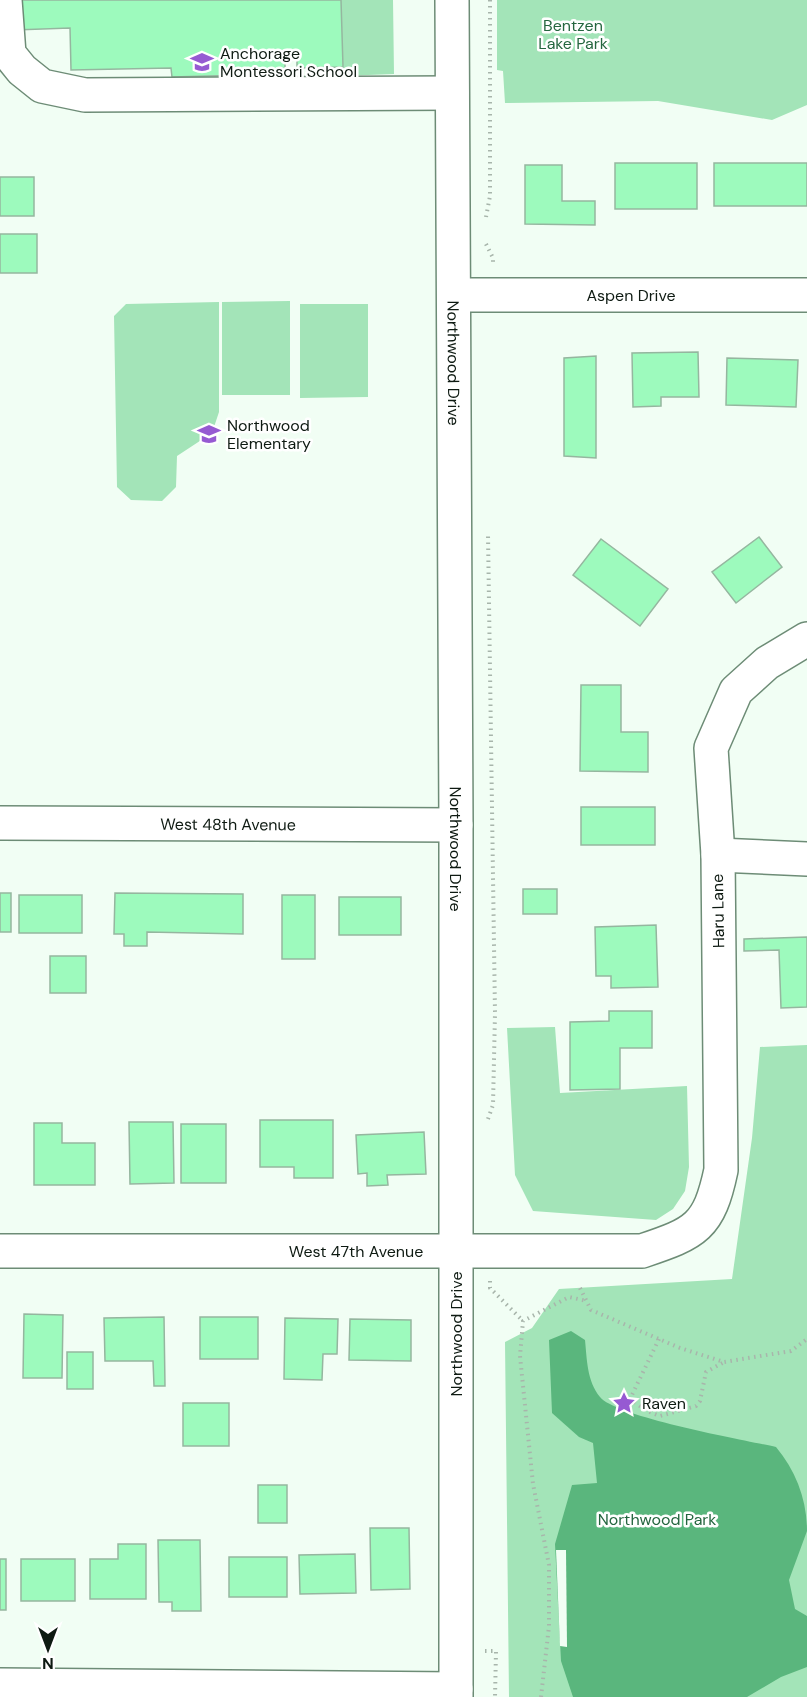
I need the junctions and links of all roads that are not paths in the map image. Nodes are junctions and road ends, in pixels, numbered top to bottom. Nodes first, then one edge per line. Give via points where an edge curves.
1 (5, 0) edge
2 (452, 0) edge
3 (452, 93) junction
4 (454, 295) junction
5 (807, 295) edge
6 (807, 639) edge
7 (0, 823) edge
8 (456, 825) junction
9 (718, 855) junction
10 (807, 859) edge
11 (704, 1222) joint
12 (0, 1251) edge
13 (456, 1251) junction
14 (0, 1685) edge
15 (456, 1693) edge

1 - 3 street via 9,54 22,70 42,86 85,95
2 - 3 street, Northwood Drive
3 - 4 street, Northwood Drive
4 - 5 street, Aspen Drive
4 - 8 street, Northwood Drive
6 - 9 street, Haru Lane via 767,663 736,691 711,748
7 - 8 street, West 48th Avenue
8 - 13 street, Northwood Drive
9 - 10 street
9 - 11 street, Haru Lane via 721,1170 716,1197
11 - 13 street, West 47th Avenue via 678,1239 642,1251
12 - 13 street, West 47th Avenue
13 - 15 street, Northwood Drive
14 - 15 street

